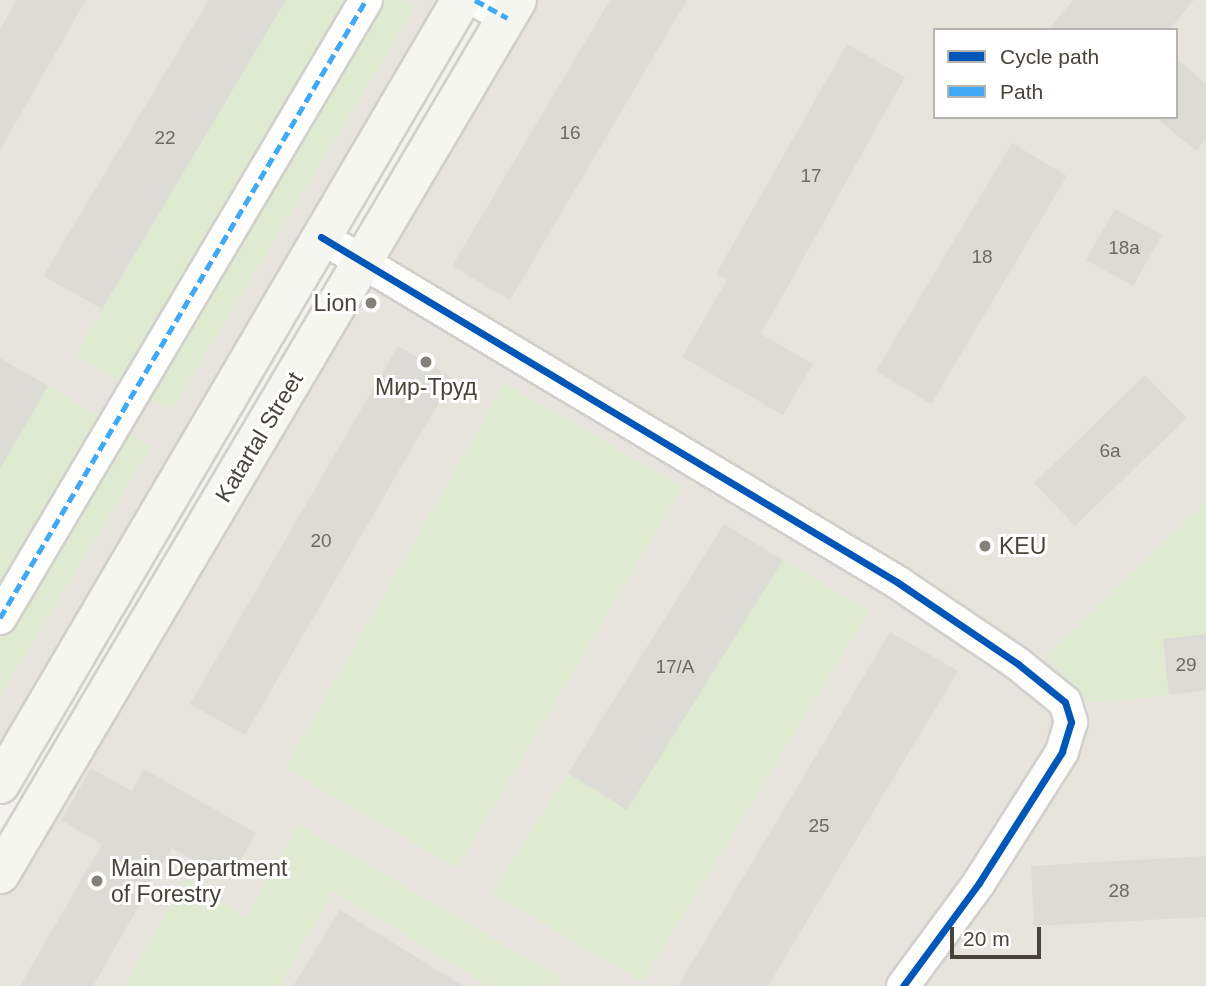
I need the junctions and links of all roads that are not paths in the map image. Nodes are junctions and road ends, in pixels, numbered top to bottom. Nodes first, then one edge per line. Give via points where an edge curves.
1 (366, 0) edge
2 (461, 0) edge
3 (500, 6) edge
4 (321, 237) junction
5 (362, 262) junction
6 (0, 618) edge
7 (0, 784) edge
8 (0, 873) edge
9 (903, 986) edge

1 - 6 street
2 - 4 main road, Katartal Street
3 - 5 main road, Katartal Street
4 - 5 street
4 - 7 main road, Katartal Street
5 - 8 main road, Katartal Street
5 - 9 street via 897,582 1018,664 1065,702 1071,722 1062,752 979,883

